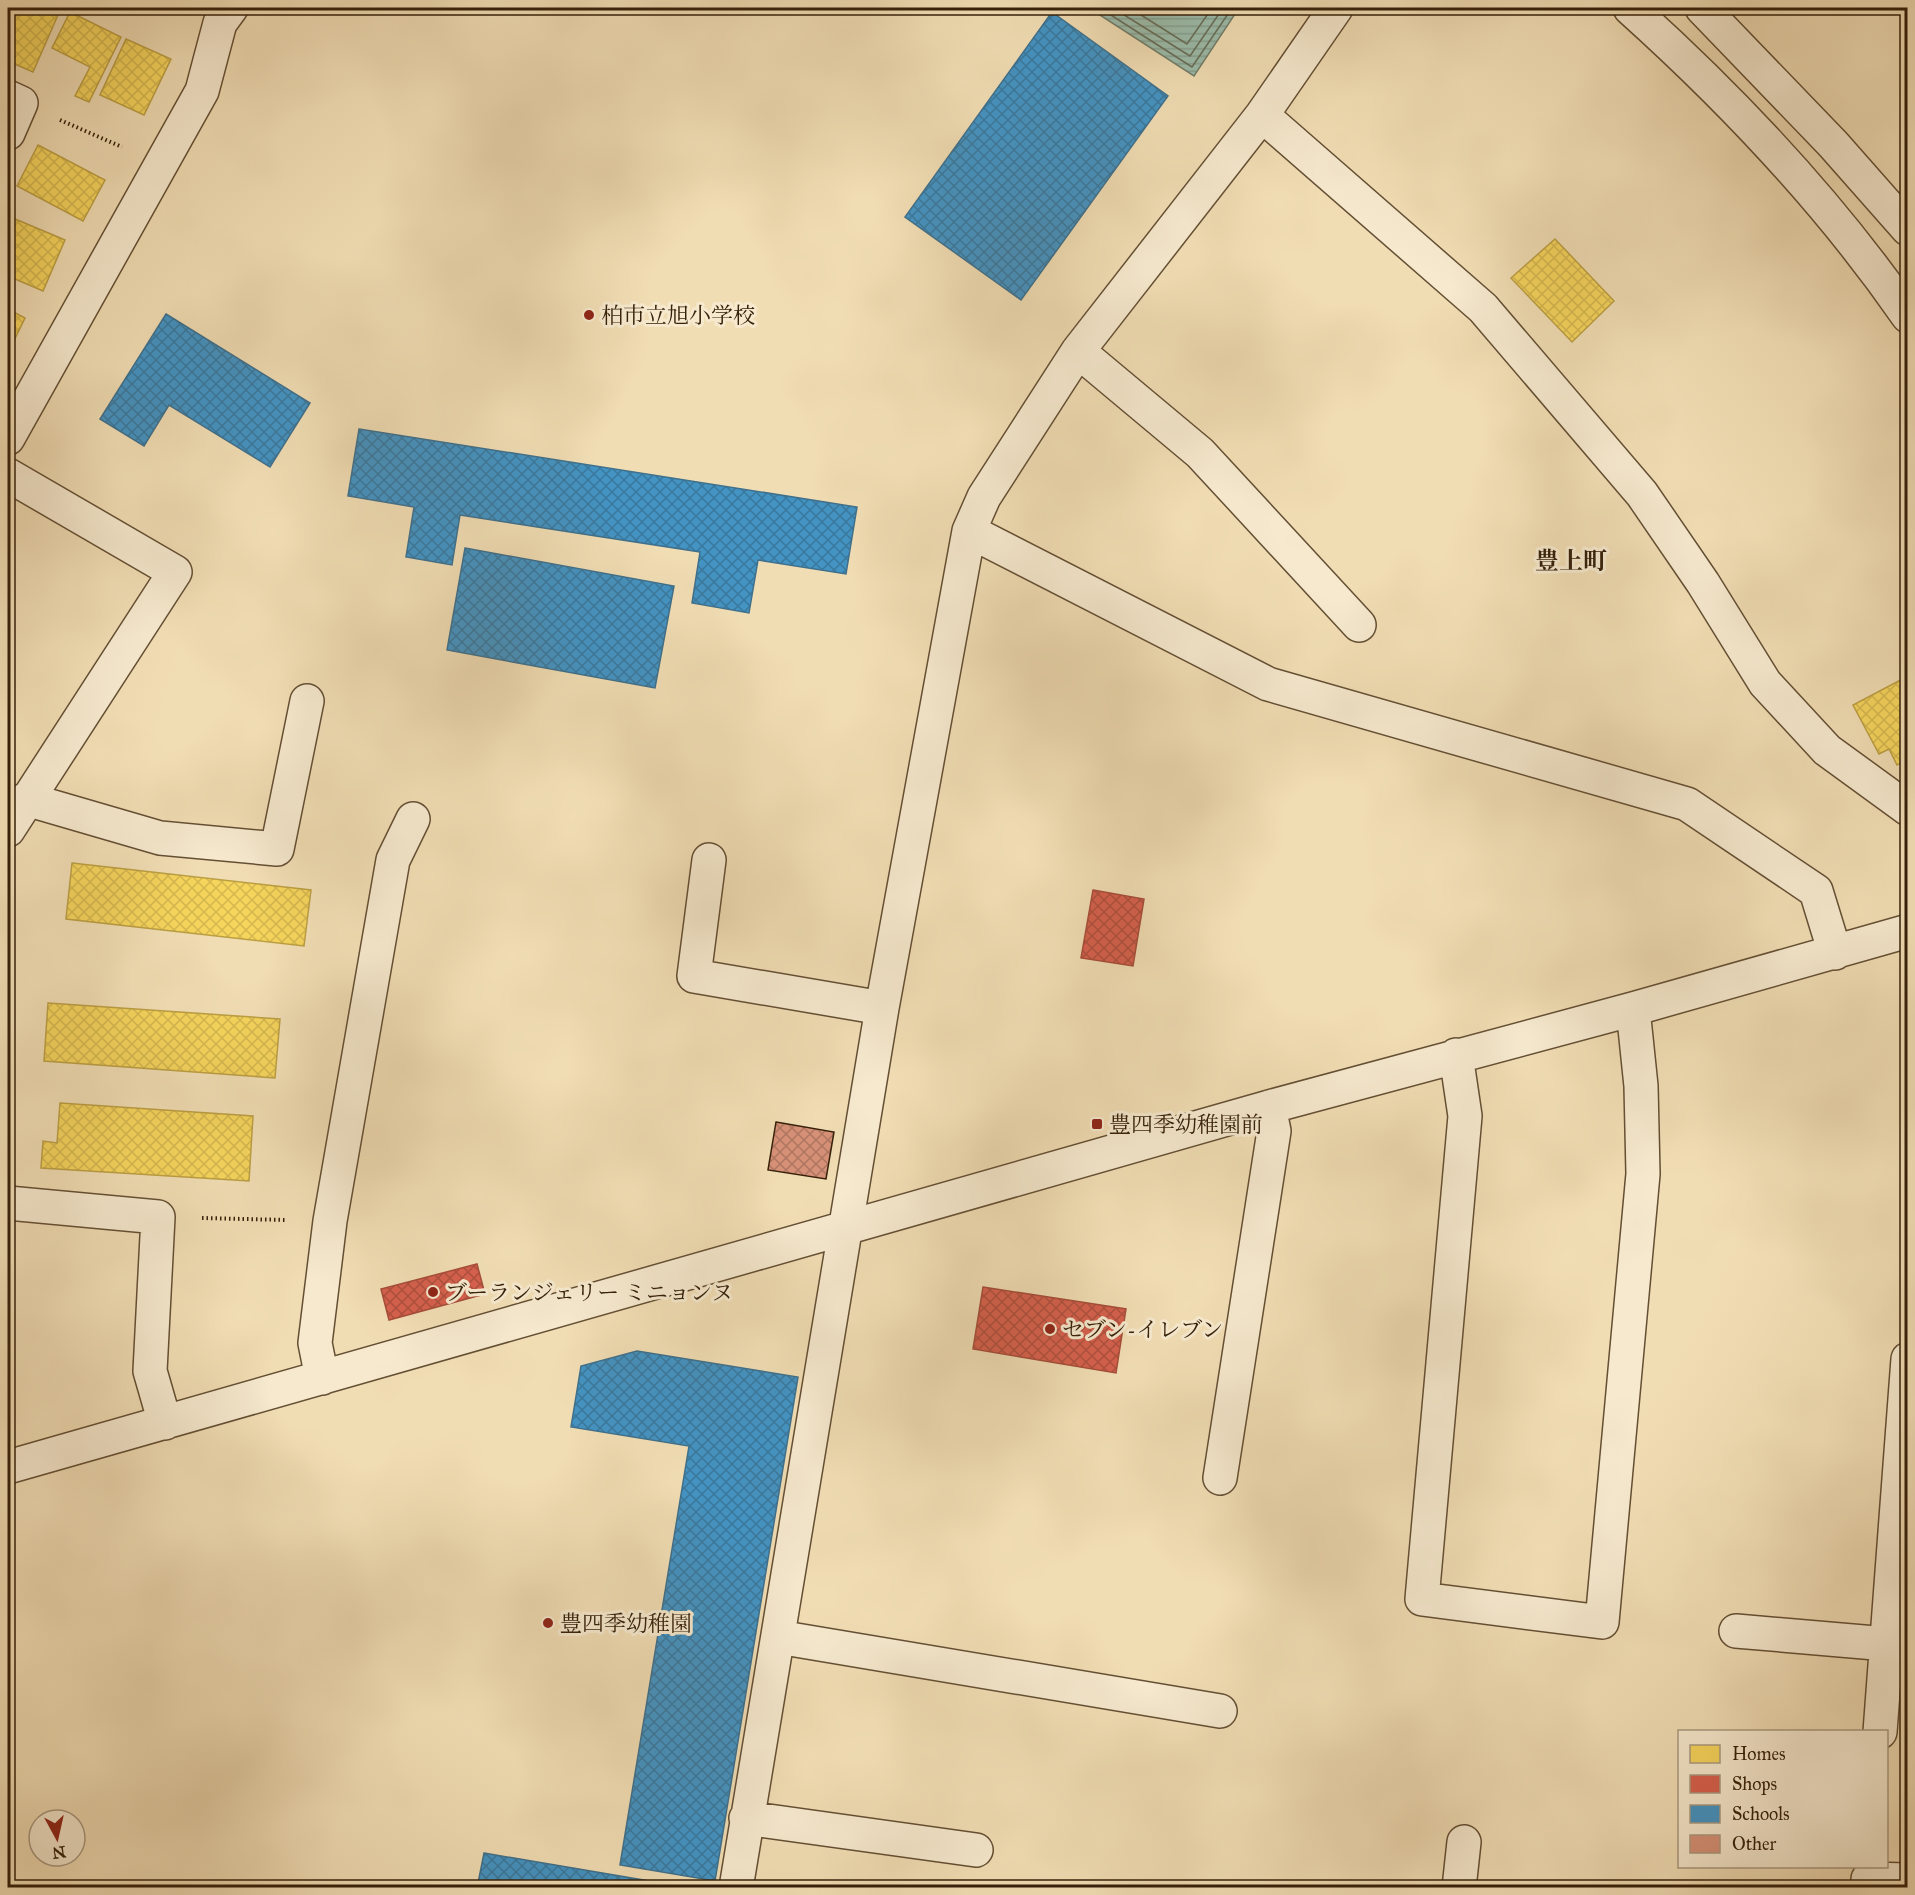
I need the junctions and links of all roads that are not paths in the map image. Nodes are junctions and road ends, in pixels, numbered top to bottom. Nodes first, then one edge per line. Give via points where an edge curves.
1 (231, 8) edge
2 (1336, 8) edge
3 (1630, 8) edge
4 (1702, 8) edge
5 (14, 100) edge
6 (1262, 115) junction
7 (8, 133) edge
8 (1908, 229) edge
9 (1908, 316) edge
10 (1078, 351) junction
11 (8, 438) edge
12 (8, 475) edge
13 (969, 531) junction
14 (1359, 624) dead end
15 (307, 701) dead end
16 (26, 799) junction
17 (1908, 809) edge
18 (414, 819) dead end
19 (8, 830) edge
20 (709, 860) dead end
21 (1908, 931) edge
22 (1835, 953) junction
23 (882, 1008) junction
24 (1633, 1010) junction
25 (1456, 1055) junction
26 (1269, 1107) junction
27 (8, 1203) edge
28 (846, 1229) junction
29 (1908, 1359) edge
30 (322, 1378) junction
31 (165, 1423) junction
32 (8, 1467) edge
33 (1220, 1478) dead end
34 (1736, 1631) dead end
35 (778, 1637) junction
36 (1887, 1644) junction
37 (1220, 1711) dead end
38 (1880, 1730) edge
39 (746, 1818) junction
40 (1464, 1842) dead end
41 (976, 1850) dead end
42 (1868, 1878) edge
43 (1908, 1880) edge
44 (736, 1887) edge
45 (1459, 1887) edge

1 - 11 street via 220,23 202,91
2 - 6 street
3 - 9 street via 1719,93 1799,180
4 - 8 street via 1833,144
5 - 7 street
6 - 10 street
6 - 17 street via 1483,308 1642,494 1765,682 1827,750
10 - 13 street via 984,497
10 - 14 street via 1200,453
12 - 16 street via 175,572
13 - 22 street via 1268,684 1686,804 1816,891
13 - 23 street
15 - 16 street via 277,849 160,838
16 - 19 street
18 - 30 street via 393,860 330,1221 315,1343
20 - 23 street via 694,976
21 - 22 street
22 - 24 street
23 - 28 street
24 - 25 street
24 - 25 street via 1641,1086 1643,1174 1602,1622 1422,1599 1465,1116
25 - 26 street
26 - 28 street
26 - 33 street via 1274,1131
27 - 31 street via 158,1217 150,1371
28 - 30 street
28 - 35 street
29 - 36 street
30 - 31 street
31 - 32 street
34 - 36 street
35 - 37 street
35 - 39 street
36 - 38 street
39 - 41 street
39 - 44 street
40 - 45 street
42 - 43 street

